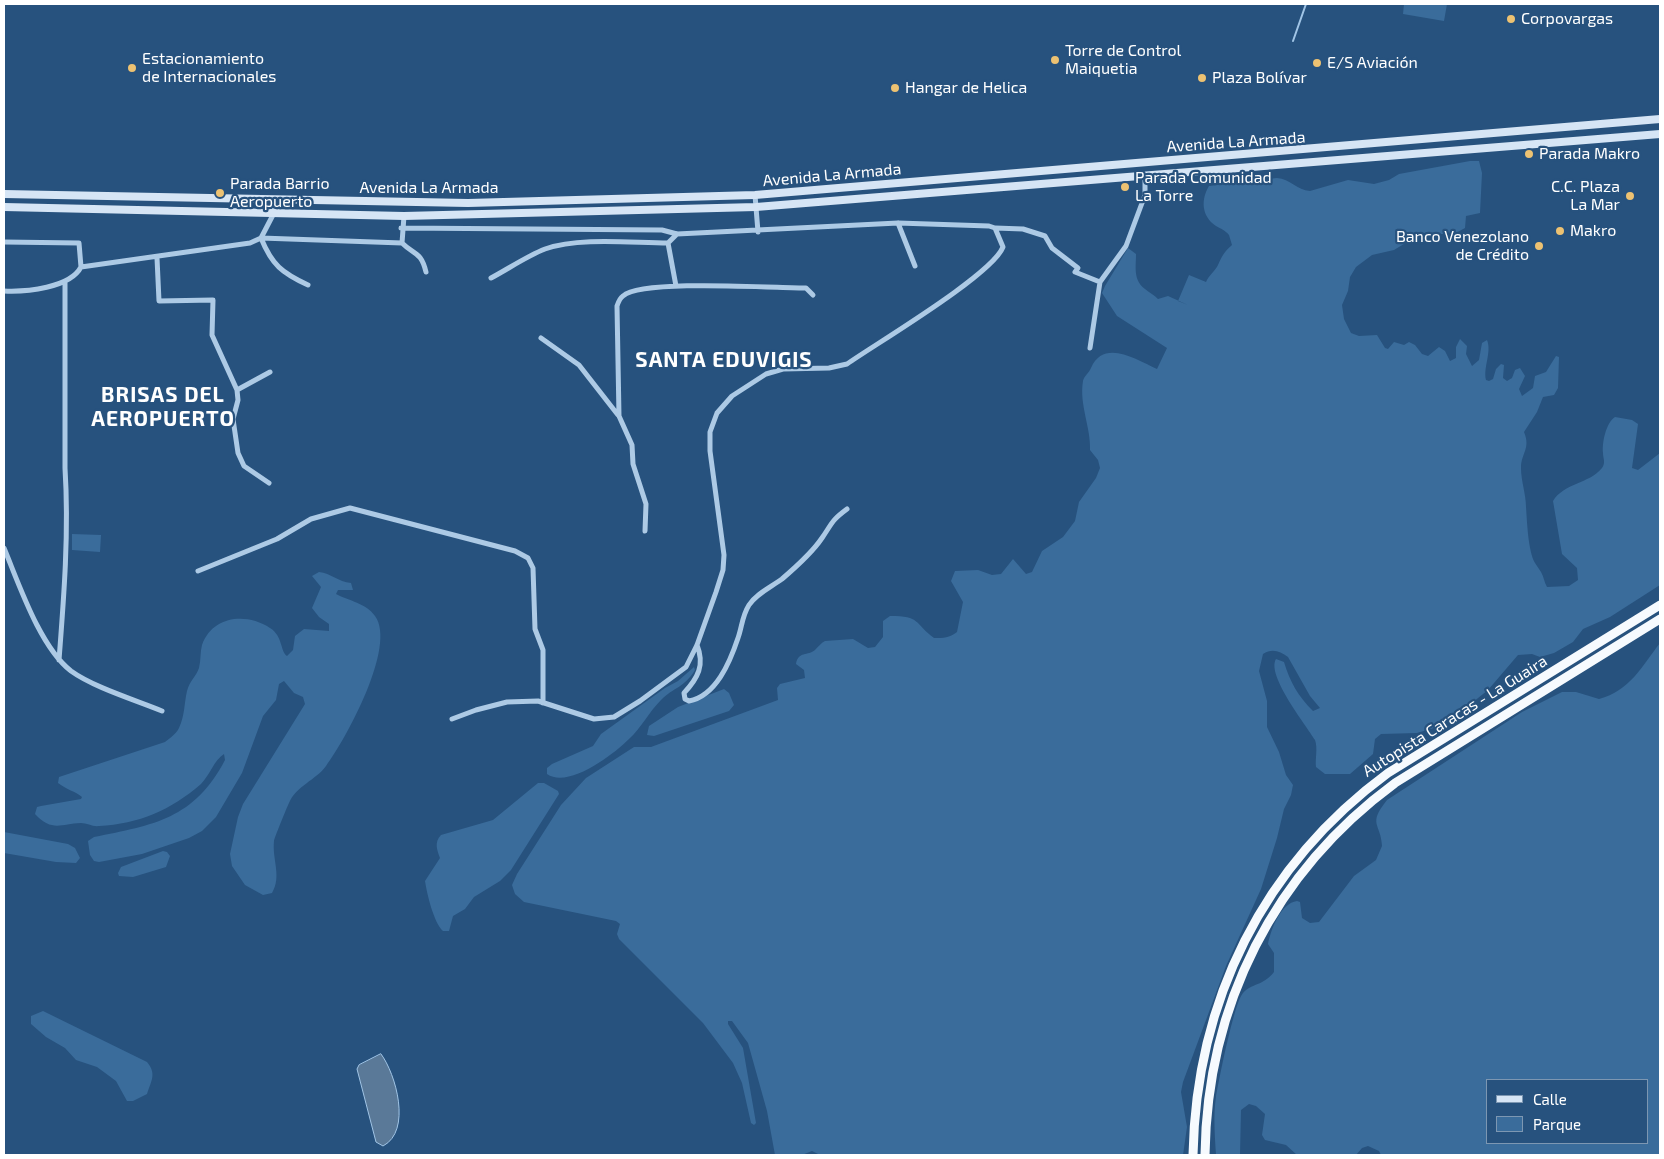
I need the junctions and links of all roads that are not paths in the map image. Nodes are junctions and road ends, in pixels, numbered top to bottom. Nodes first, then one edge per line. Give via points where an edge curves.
1 (1660, 119) edge
2 (1660, 134) edge
3 (1146, 176) junction
4 (4, 194) edge
5 (755, 195) junction
6 (275, 201) junction
7 (4, 207) edge
8 (756, 207) junction
9 (274, 213) junction
10 (404, 216) junction
11 (898, 222) junction
12 (401, 228) junction
13 (995, 228) junction
14 (758, 232) junction
15 (677, 234) junction
16 (261, 238) junction
17 (4, 242) edge
18 (402, 243) junction
19 (668, 243) junction
20 (157, 258) junction
21 (915, 266) dead end
22 (81, 267) junction
23 (426, 272) dead end
24 (491, 278) dead end
25 (65, 281) junction
26 (1100, 282) junction
27 (308, 285) dead end
28 (676, 286) junction
29 (4, 291) edge
30 (813, 295) dead end
31 (541, 338) dead end
32 (1090, 348) dead end
33 (270, 372) dead end
34 (237, 390) junction
35 (619, 416) junction
36 (269, 483) dead end
37 (847, 509) dead end
38 (645, 531) dead end
39 (4, 548) edge
40 (198, 571) dead end
41 (1660, 605) edge
42 (1660, 619) edge
43 (697, 645) junction
44 (58, 660) junction
45 (543, 703) junction
46 (162, 711) dead end
47 (452, 720) dead end
48 (1193, 1155) edge
49 (1205, 1155) edge

1 - 5 main road, Avenida La Armada
2 - 3 main road, Avenida La Armada
3 - 8 main road, Avenida La Armada
3 - 26 street via 1145,195 1126,246
4 - 6 main road, Avenida La Armada
5 - 6 main road, Avenida La Armada via 468,203
5 - 8 street
6 - 9 street
7 - 9 main road, Avenida La Armada
8 - 10 main road, Avenida La Armada
8 - 14 street
9 - 10 main road, Avenida La Armada
9 - 16 street
10 - 12 street
11 - 13 street
11 - 14 street
11 - 21 street
12 - 15 street via 662,230
12 - 18 street
13 - 26 street via 1023,229 1045,236 1052,248 1078,268 1075,272
13 - 43 street via 1002,247 1000,253 948,296 847,364 829,368 783,369 766,374 732,396 718,413 710,432 710,451 724,555 723,570
14 - 15 street
15 - 19 street
16 - 18 street
16 - 20 street via 240,245
16 - 27 street via 269,258 279,269
17 - 22 street via 79,243
18 - 23 street via 419,256
19 - 24 street via 559,245
19 - 28 street
20 - 22 street
20 - 34 street via 159,301 213,300 212,335
22 - 25 street via 77,274
25 - 29 street via 21,292
25 - 44 street via 67,499
26 - 32 street
28 - 30 street via 806,288
28 - 35 street via 629,293 617,306
31 - 35 street via 579,365
33 - 34 street
34 - 36 street via 234,419 238,454 244,466
35 - 38 street via 632,445 633,464 646,504
37 - 43 street via 831,522 807,556 752,600 717,682 698,700 688,702 684,693 696,678 701,661
39 - 44 street via 44,638
40 - 45 street via 277,540 311,519 350,508 515,551 528,558 533,568 535,629 543,650
41 - 48 highway, Autopista Caracas - La Guaira via 1388,773 1346,806 1294,861 1248,935 1220,1001 1206,1046 1195,1115
42 - 49 highway, Autopista Caracas - La Guaira via 1395,783 1354,815 1303,868 1258,940 1231,1005 1214,1069 1206,1116
43 - 45 street via 686,667 614,717 594,719
44 - 46 street via 90,682
45 - 47 street via 507,702

